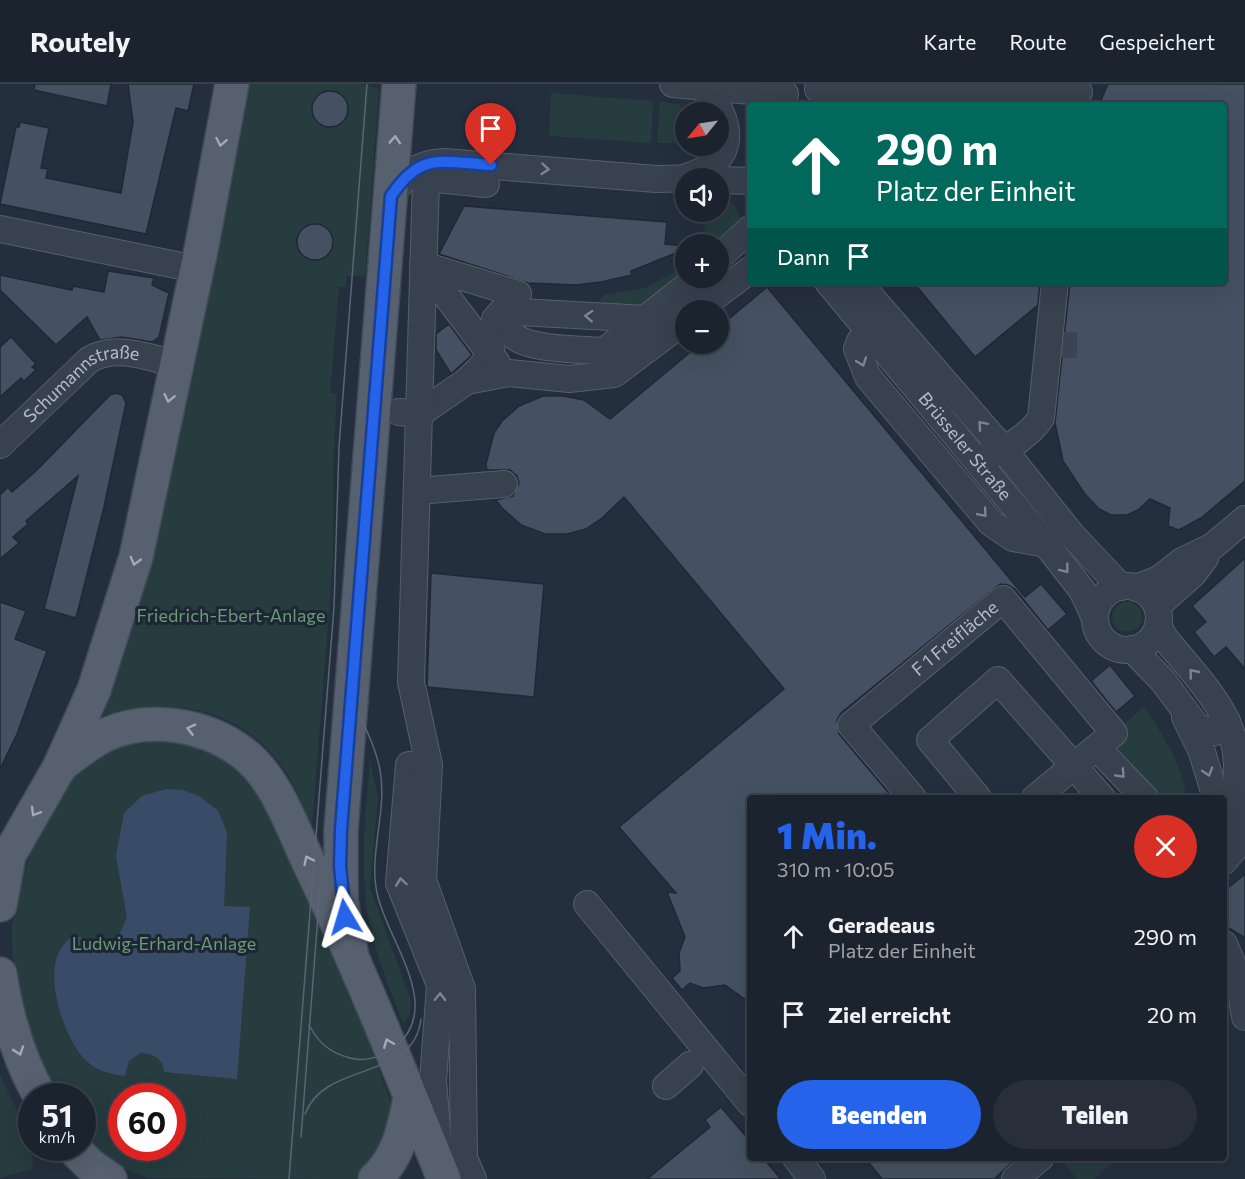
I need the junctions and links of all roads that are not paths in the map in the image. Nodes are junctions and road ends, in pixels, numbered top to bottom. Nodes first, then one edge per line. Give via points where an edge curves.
1 (232, 84) edge
2 (399, 84) edge
3 (673, 84) edge
4 (702, 87) junction
5 (818, 89) dead end
6 (786, 94) edge
7 (1077, 94) edge
8 (708, 168) edge
9 (435, 170) junction
10 (675, 178) edge
11 (729, 180) edge
12 (747, 181) edge
13 (486, 184) dead end
14 (391, 196) junction
15 (0, 229) edge
16 (747, 232) edge
17 (729, 249) edge
18 (747, 250) edge
19 (729, 256) edge
20 (423, 265) junction
21 (196, 269) junction
22 (747, 272) edge
23 (832, 285) edge
24 (859, 285) edge
25 (1048, 285) edge
26 (1055, 285) edge
27 (685, 288) edge
28 (711, 300) edge
29 (647, 319) junction
30 (879, 325) junction
31 (675, 328) edge
32 (1056, 345) dead end
33 (176, 364) junction
34 (482, 369) junction
35 (1046, 386) junction
36 (409, 413) junction
37 (1017, 428) dead end
38 (962, 442) junction
39 (0, 445) edge
40 (1003, 449) junction
41 (504, 484) dead end
42 (417, 491) junction
43 (1245, 519) edge
44 (1046, 544) junction
45 (1213, 546) junction
46 (1128, 587) junction
47 (1157, 616) junction
48 (1095, 618) junction
49 (1132, 650) junction
50 (1182, 709) junction
51 (1235, 730) edge
52 (1097, 748) dead end
53 (409, 765) dead end
54 (1074, 766) junction
55 (59, 768) junction
56 (910, 795) edge
57 (976, 795) edge
58 (1039, 795) edge
59 (1099, 795) edge
60 (1142, 795) edge
61 (1225, 795) edge
62 (1227, 808) edge
63 (1232, 839) edge
64 (5, 860) edge
65 (586, 904) dead end
66 (0, 905) edge
67 (351, 951) junction
68 (1227, 951) edge
69 (0, 974) edge
70 (1237, 1009) edge
71 (434, 1056) junction
72 (690, 1065) dead end
73 (34, 1083) edge
74 (666, 1086) dead end
75 (410, 1098) junction
76 (747, 1098) edge
77 (86, 1161) edge
78 (797, 1161) edge
79 (1036, 1161) edge
80 (455, 1169) edge
81 (110, 1179) edge
82 (375, 1179) edge
83 (812, 1179) edge
84 (1015, 1179) edge

1 -> 21 main road
14 -> 2 main road
3 - 4 street
4 - 6 street
4 - 8 street via 720,106 726,121 721,153
5 - 7 street
9 -> 10 street
9 - 13 street
9 - 14 street via 427,163 414,168
9 - 20 street
11 - 12 street
14 - 67 main road via 341,830 341,900
15 - 21 street
16 - 17 street
18 - 19 street
20 - 34 street
20 - 34 street via 518,294 495,319
20 - 36 street
21 - 33 main road
22 - 28 street
23 - 30 street, Brüsseler Straße
24 - 30 street, Brüsseler Straße
25 - 37 street via 1037,409
26 - 35 street
27 - 29 street
29 -> 29 street via 525,312 511,318 508,329 510,335 524,344 604,351
30 - 38 street, Brüsseler Straße
40 -> 30 street, Brüsseler Straße
30 -> 44 street via 860,341 857,350 868,377 991,524 1013,538
31 - 34 street via 614,374 569,379
32 - 35 street
33 - 39 street, Schumannstraße via 112,351 100,353
33 -> 55 main road via 127,591 94,690
34 - 36 street
35 - 40 street via 1043,413 1037,424
36 - 42 street
38 - 40 street via 984,455
38 - 44 street, Brüsseler Straße
40 - 46 street, Brüsseler Straße via 1072,535
41 - 42 street
42 - 80 street via 411,682 429,765 423,880 462,989
43 - 45 street
44 -> 48 street, Brüsseler Straße via 1086,596
45 - 46 street via 1182,561 1159,579
45 - 47 street
46 - 47 street via 1144,591
46 - 48 street via 1108,592
47 - 49 street via 1149,641
51 -> 47 street via 1164,637
48 - 49 street via 1097,628 1111,645
49 - 50 street via 1163,681
50 - 51 street via 1197,727 1209,732
50 -> 61 street
51 - 61 street via 1237,765
52 -> 60 street
71 -> 53 street via 440,985 399,883
54 - 56 street, F 1 Freifläche via 1114,733 1003,599 851,724
54 - 57 street via 998,680 930,740
54 - 58 street, F 1 Freifläche
54 - 59 street
55 -> 64 main road
67 -> 55 main road via 276,793 244,754 190,728 152,725 124,728 106,735
62 - 63 street
64 - 66 main road
65 - 76 street via 668,991
75 -> 67 main road
68 - 70 street via 1239,979
69 -> 73 main road via 9,1021
71 - 75 street
71 - 80 street
72 - 74 street
75 - 80 main road
75 - 82 main road via 400,1142 389,1165
77 - 81 main road
78 - 83 street
79 - 84 street

